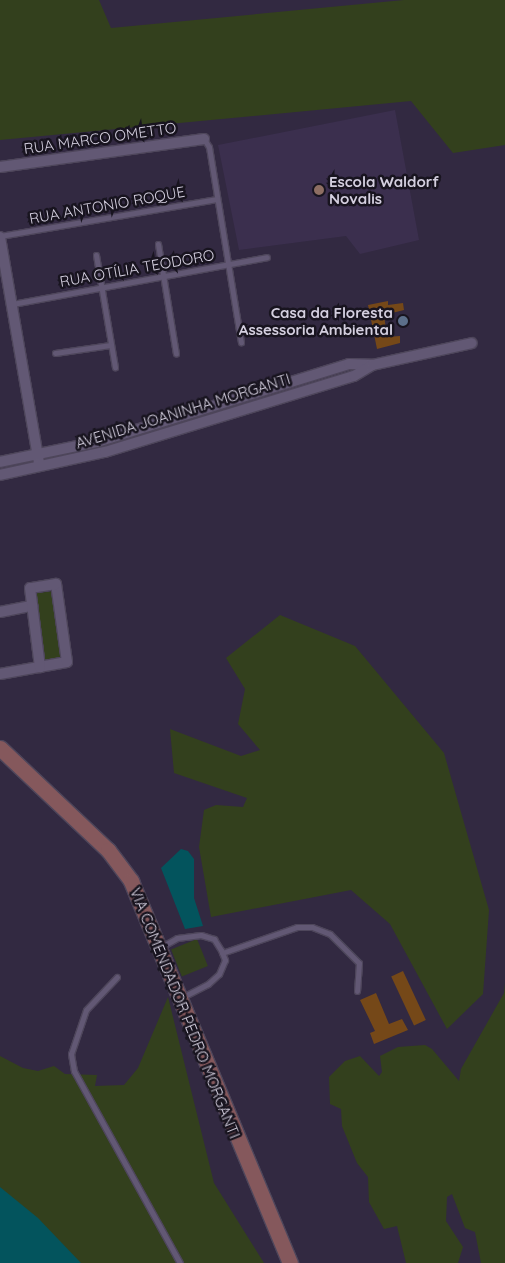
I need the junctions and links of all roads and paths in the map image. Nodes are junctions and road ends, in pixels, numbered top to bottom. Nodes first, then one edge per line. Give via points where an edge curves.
1 (204, 139) joint
2 (0, 167) edge
3 (217, 199) junction
4 (0, 236) edge
5 (158, 244) dead end
6 (96, 255) dead end
7 (267, 257) dead end
8 (229, 264) junction
9 (163, 276) junction
10 (101, 288) junction
11 (12, 304) junction
12 (241, 342) dead end
13 (472, 343) dead end
14 (110, 345) junction
15 (55, 354) dead end
16 (176, 354) dead end
17 (115, 367) dead end
18 (281, 391) junction
19 (38, 456) junction
20 (0, 462) edge
21 (40, 468) junction
22 (0, 475) edge
23 (32, 606) junction
24 (0, 612) edge
25 (40, 666) junction
26 (0, 674) edge
27 (0, 748) edge
28 (160, 948) junction
29 (222, 954) junction
30 (117, 977) dead end
31 (357, 991) dead end
32 (180, 998) junction
33 (180, 1263) edge
34 (290, 1263) edge

1 - 2 street, RUA MARCO OMETTO
1 - 3 lane via 209,147
3 - 4 lane, RUA ANTONIO ROQUE
3 - 8 lane
4 - 11 street
5 - 9 lane
6 - 10 lane
7 - 8 lane, RUA OTÍLIA TEODORO
8 - 9 lane, RUA OTÍLIA TEODORO
8 - 12 lane
9 - 10 lane, RUA OTÍLIA TEODORO
9 - 16 lane
10 - 11 lane, RUA OTÍLIA TEODORO
10 - 14 lane
11 - 19 street
13 - 18 street, AVENIDA JOANINHA MORGANTI via 372,365 354,376
14 - 15 lane
14 - 17 lane
18 - 19 street, AVENIDA JOANINHA MORGANTI
18 - 21 street, AVENIDA JOANINHA MORGANTI via 105,452
19 - 20 street, AVENIDA JOANINHA MORGANTI
19 - 21 street
21 - 22 street, AVENIDA JOANINHA MORGANTI
23 - 24 street
23 - 25 street
23 - 25 street via 30,588 56,584 67,662
25 - 26 street
27 - 28 street, VIA COMENDADOR PEDRO MORGANTI via 116,859 138,893
28 - 29 lane via 177,938 200,935 214,939
28 - 32 street, VIA COMENDADOR PEDRO MORGANTI
29 - 31 lane via 297,927 312,927 330,934 359,963
29 - 32 lane via 225,960 219,974 208,984
30 - 33 lane via 86,1010 71,1054 74,1071
32 - 34 street, VIA COMENDADOR PEDRO MORGANTI

